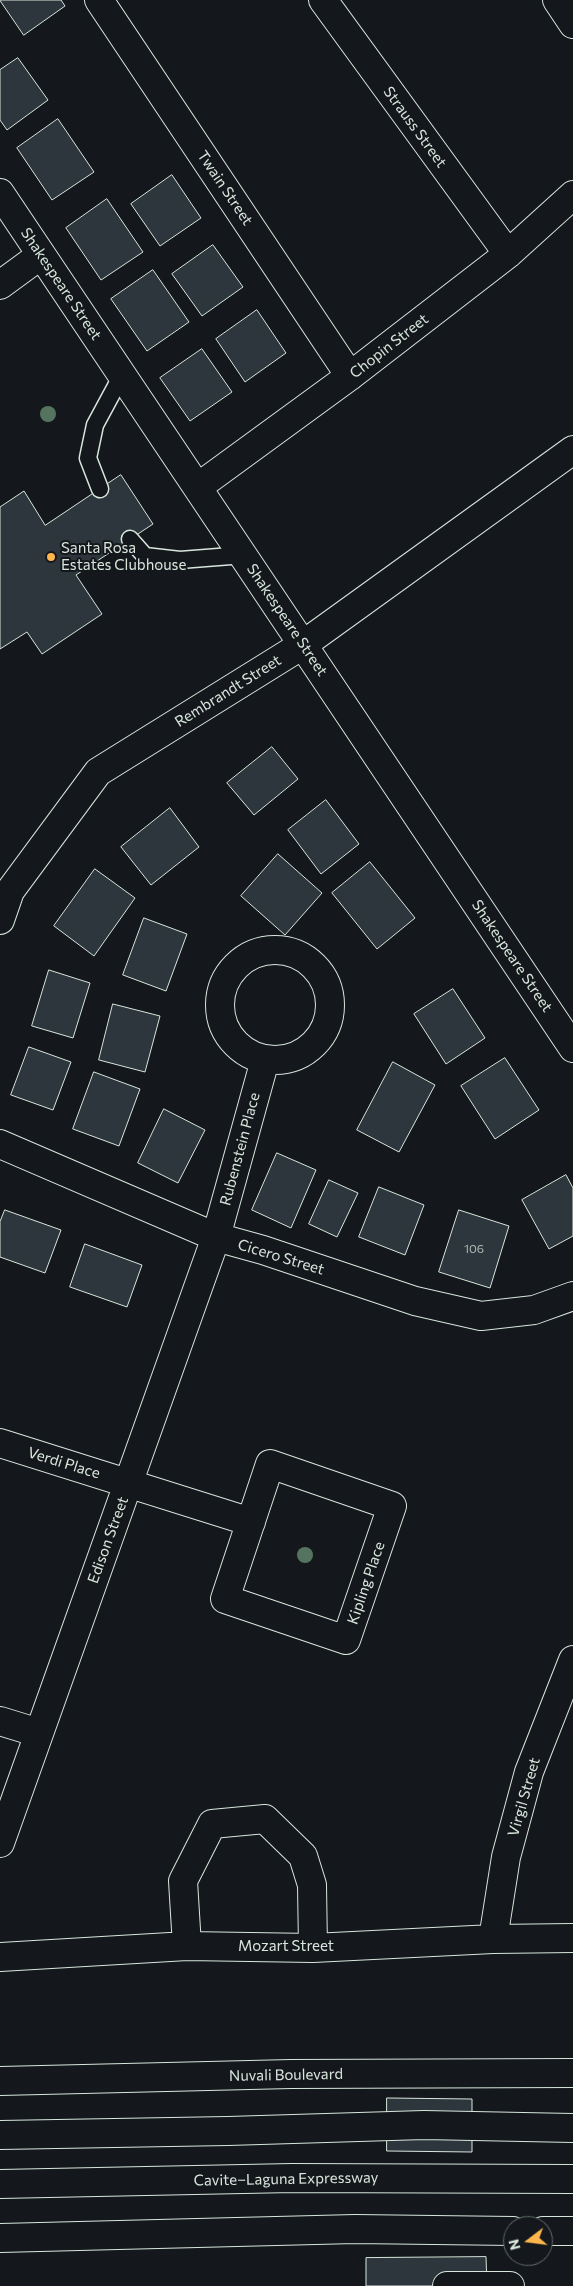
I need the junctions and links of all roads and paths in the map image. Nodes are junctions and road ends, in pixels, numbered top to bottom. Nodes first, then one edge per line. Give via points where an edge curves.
1 (99, 0) edge
2 (323, 0) edge
3 (557, 0) edge
4 (573, 24) edge
5 (0, 192) edge
6 (573, 195) edge
7 (508, 254) junction
8 (41, 255) junction
9 (0, 285) edge
10 (122, 375) junction
11 (350, 376) junction
12 (573, 450) edge
13 (198, 488) junction
14 (100, 489) dead end
15 (130, 539) dead end
16 (244, 555) junction
17 (304, 644) junction
18 (0, 920) edge
19 (573, 1048) edge
20 (265, 1060) junction
21 (0, 1144) edge
22 (216, 1237) junction
23 (573, 1296) edge
24 (0, 1442) edge
25 (128, 1483) junction
26 (251, 1522) junction
27 (573, 1660) edge
28 (0, 1721) edge
29 (39, 1733) junction
30 (0, 1843) edge
31 (573, 1938) edge
32 (493, 1939) junction
33 (187, 1946) junction
34 (313, 1948) junction
35 (0, 1956) edge
36 (573, 2073) edge
37 (0, 2081) edge
38 (573, 2128) edge
39 (0, 2135) edge
40 (573, 2179) edge
41 (0, 2184) edge
42 (503, 2230) edge
43 (553, 2231) edge
44 (573, 2231) edge
45 (0, 2238) edge
46 (447, 2286) edge
47 (510, 2286) edge

1 - 11 main road, Twain Street
2 - 7 main road, Strauss Street
3 - 4 main road
5 - 8 main road, Shakespeare Street
6 - 7 main road, Chopin Street
7 - 11 main road, Chopin Street
8 - 9 main road
8 - 10 main road, Shakespeare Street
10 - 13 main road, Shakespeare Street
10 - 14 lane via 94,425 88,458
11 - 13 main road, Chopin Street
12 - 17 main road, Rembrandt Street
13 - 16 main road, Shakespeare Street
15 - 16 lane via 145,556 180,560
16 - 17 main road, Shakespeare Street
17 - 18 main road, Rembrandt Street via 98,772 10,891
17 - 19 main road, Shakespeare Street
20 - 20 main road via 285,1060 304,1052 319,1038 329,1020 330,1000 325,980 312,963 294,952 274,948 254,952 237,963 224,980 219,999 221,1020 230,1038 245,1052
20 - 22 main road, Rubenstein Place
21 - 22 main road, Cicero Street
22 - 23 main road, Cicero Street via 415,1301 481,1316 534,1310
22 - 25 main road, Edison Street
24 - 25 main road, Verdi Place
25 - 26 main road
25 - 29 main road, Edison Street
26 - 26 main road, Kipling Place via 225,1599 346,1640 392,1506 270,1464
27 - 32 main road, Virgil Street via 529,1772 506,1857
28 - 29 main road
29 - 30 main road, Edison Street
31 - 32 main road, Mozart Street
32 - 34 main road, Mozart Street
33 - 34 main road, Mozart Street
33 - 34 main road via 183,1881 212,1824 265,1819 303,1856 312,1885
33 - 35 main road, Mozart Street
36 - 37 main road, Nuvali Boulevard via 291,2074
38 - 39 main road via 424,2125
40 - 41 main road, Cavite–Laguna Expressway via 292,2178
42 - 45 main road via 356,2229
43 - 44 main road
46 - 47 main road

